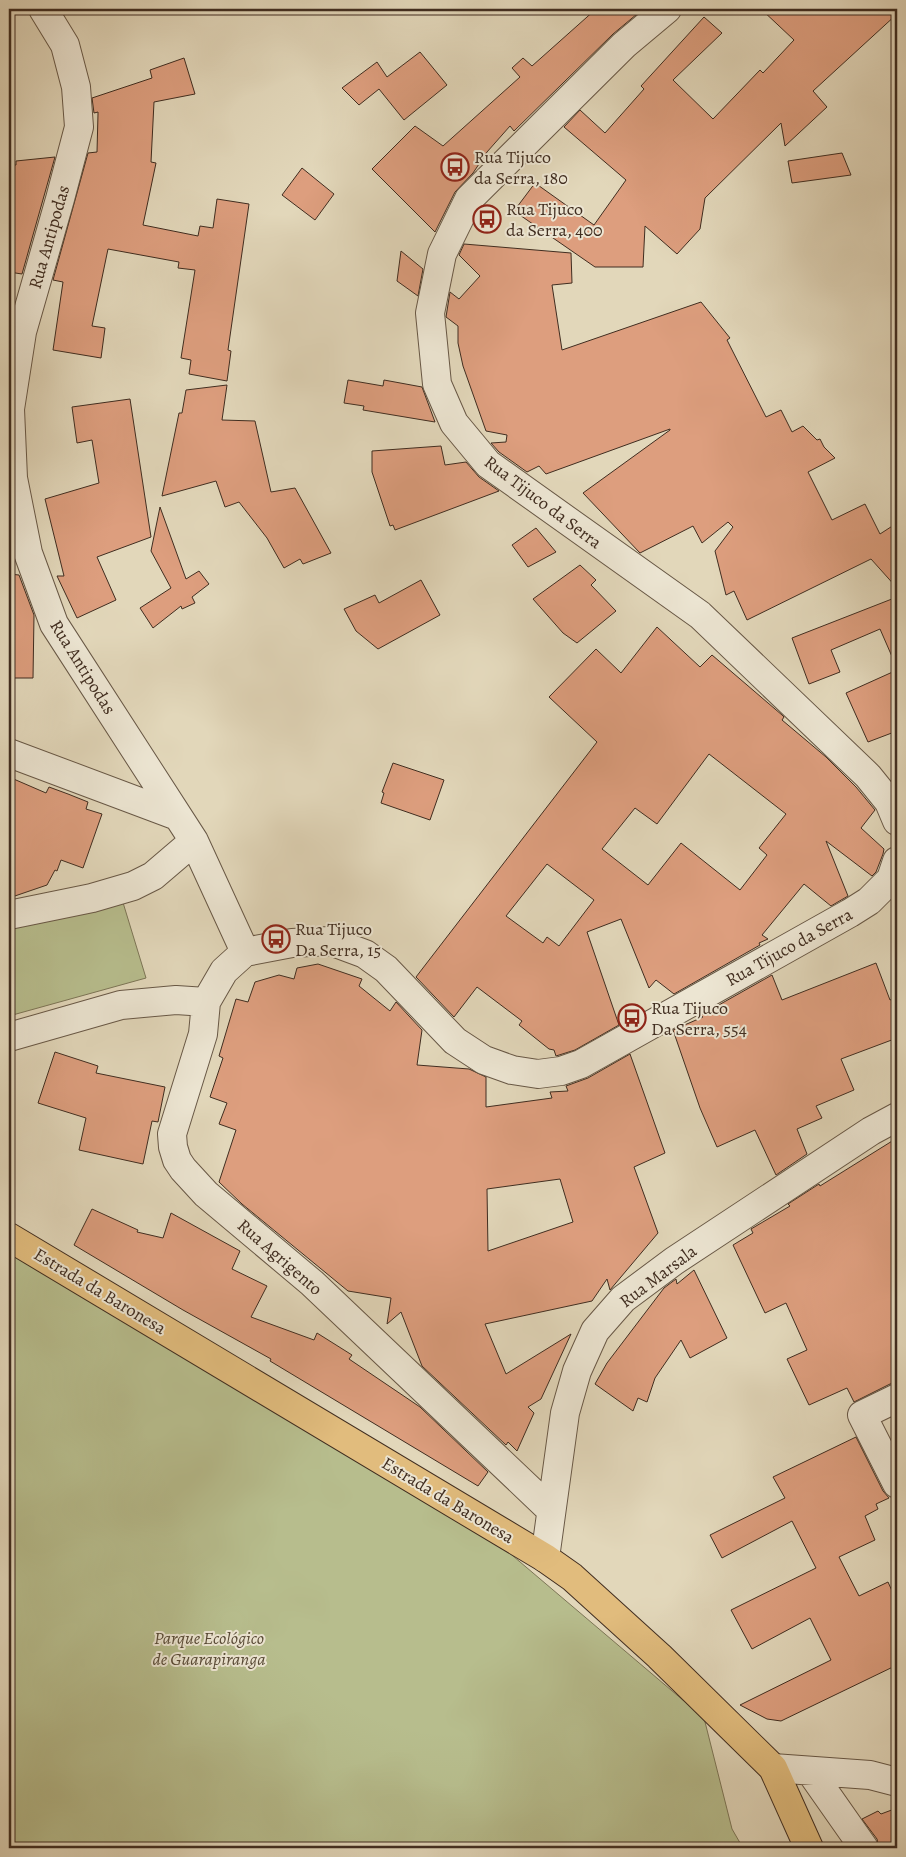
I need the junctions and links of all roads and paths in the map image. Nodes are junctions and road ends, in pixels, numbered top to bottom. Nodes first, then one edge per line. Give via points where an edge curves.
1 (43, 9) edge
2 (667, 9) edge
3 (9, 753) edge
4 (177, 816) junction
5 (897, 821) edge
6 (194, 841) junction
7 (897, 861) edge
8 (9, 915) edge
9 (245, 952) junction
10 (206, 1002) junction
11 (9, 1037) edge
12 (897, 1117) edge
13 (9, 1236) edge
14 (897, 1398) edge
15 (897, 1484) edge
16 (551, 1510) junction
17 (545, 1558) junction
18 (773, 1768) junction
19 (810, 1771) junction
20 (897, 1782) edge
21 (809, 1848) edge
22 (864, 1848) edge

1 - 4 street, Rua Antipodas via 65,44 76,87 79,126 22,332 10,409 13,478 28,553 54,624
2 - 5 street, Rua Tijuco da Serra via 624,45 469,199 442,254 430,313 437,384 454,423 488,464 700,615 868,776 889,802
3 - 4 street
4 - 6 street, Rua Antipodas
6 - 8 street via 153,876 133,886
6 - 9 street, Rua Antipodas
7 - 9 street, Rua Tijuco da Serra via 891,878 869,901 850,913 581,1064 561,1071 538,1074 512,1070 484,1060 455,1041 386,969 366,954 330,941 292,943
9 - 10 street, Rua Agrigento via 224,971
10 - 11 street via 176,1000 121,1006
10 - 16 street, Rua Agrigento via 203,1034 172,1134 175,1155 182,1169 206,1194 312,1283
12 - 16 street, Rua Marsala via 682,1256 623,1299 595,1331 577,1370 565,1413
13 - 17 main road, Estrada da Baronesa
14 - 15 street via 862,1415
16 - 17 street, Rua Marsala
17 - 18 main road, Estrada da Baronesa via 572,1577 659,1656
18 - 19 street
18 - 21 main road, Estrada da Baronesa
19 - 20 street via 870,1775
19 - 22 street

